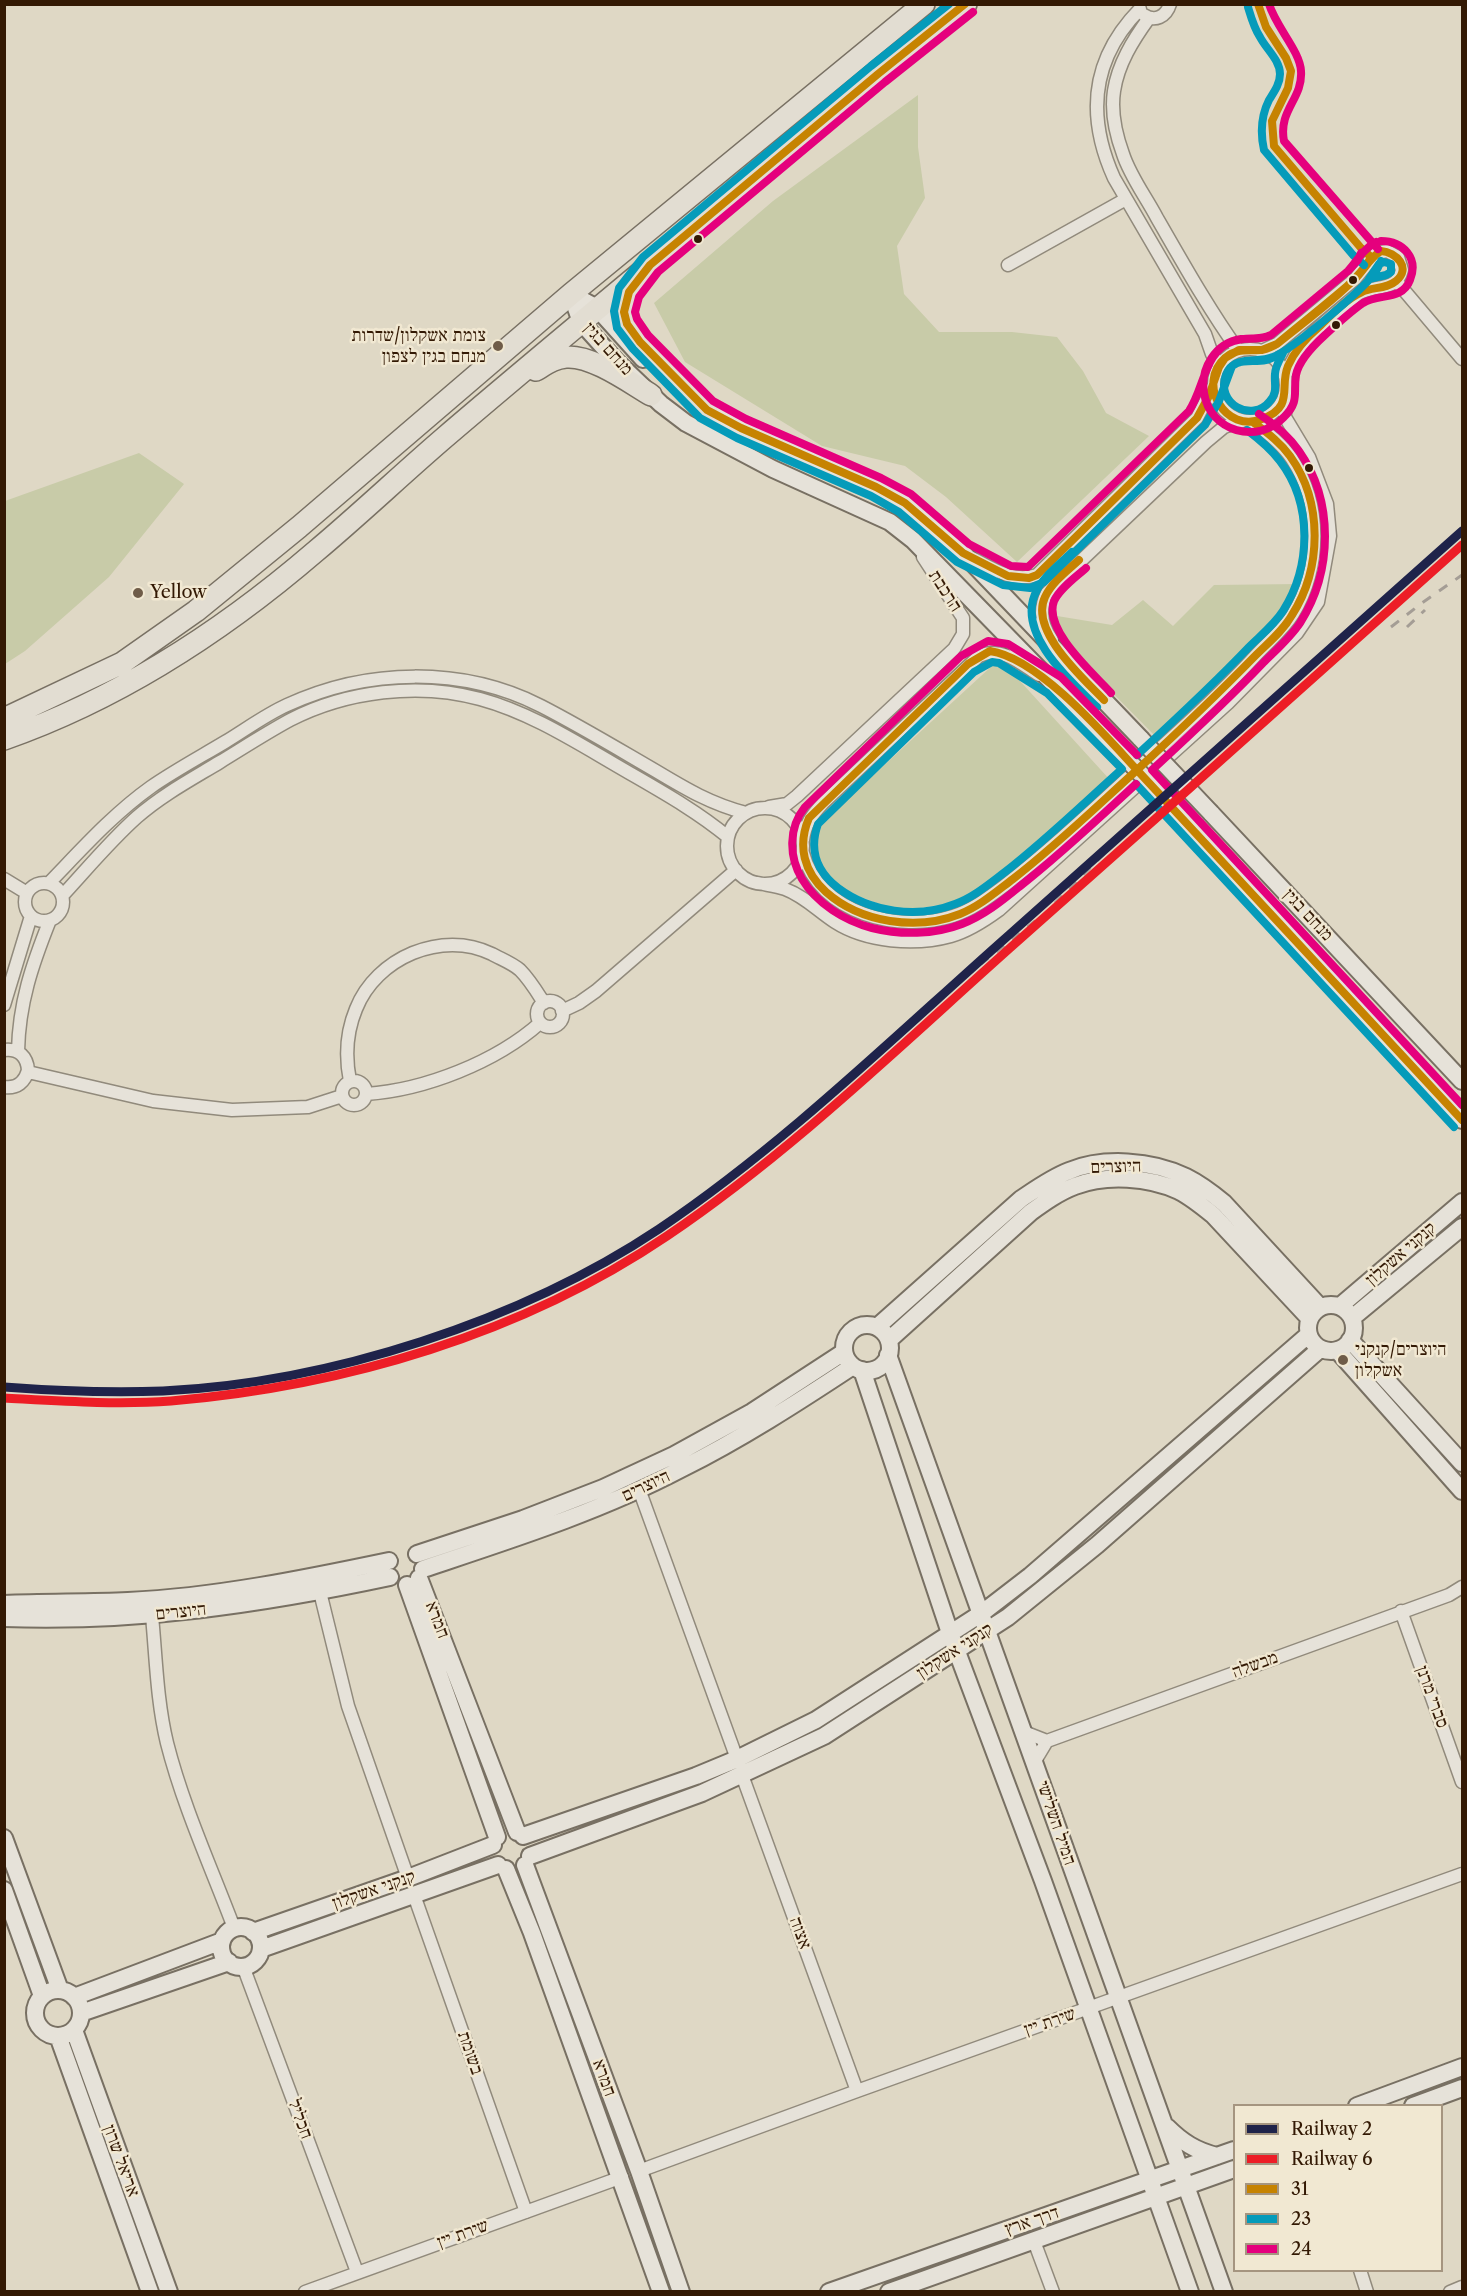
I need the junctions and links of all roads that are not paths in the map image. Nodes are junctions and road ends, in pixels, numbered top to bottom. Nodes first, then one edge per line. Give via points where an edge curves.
1 (924, 4) edge
2 (966, 4) edge
3 (1170, 4) edge
4 (1139, 7) edge
5 (1149, 18) junction
6 (1126, 199) junction
7 (650, 265) junction
8 (1008, 265) dead end
9 (1367, 266) junction
10 (1397, 282) junction
11 (1380, 286) junction
12 (571, 294) junction
13 (589, 315) junction
14 (1238, 350) junction
15 (1262, 351) junction
16 (1462, 359) edge
17 (1219, 365) junction
18 (1285, 376) junction
19 (1213, 387) junction
20 (1285, 394) junction
21 (651, 395) junction
22 (483, 405) junction
23 (706, 410) junction
24 (1248, 422) junction
25 (913, 540) junction
26 (963, 553) junction
27 (1077, 672) junction
28 (1054, 685) junction
29 (4, 719) edge
30 (4, 739) edge
31 (769, 807) junction
32 (746, 813) junction
33 (728, 837) junction
34 (803, 840) junction
35 (803, 854) junction
36 (736, 870) junction
37 (4, 879) edge
38 (49, 883) junction
39 (758, 883) junction
40 (27, 893) junction
41 (62, 896) junction
42 (32, 916) junction
43 (50, 920) junction
44 (544, 1003) junction
45 (4, 1005) edge
46 (562, 1011) junction
47 (540, 1023) junction
48 (4, 1050) edge
49 (18, 1051) junction
50 (28, 1072) junction
51 (350, 1081) junction
52 (1462, 1081) edge
53 (4, 1087) edge
54 (366, 1094) junction
55 (342, 1096) junction
56 (1462, 1120) edge
57 (1462, 1202) edge
58 (1462, 1227) edge
59 (1346, 1312) junction
60 (1312, 1320) junction
61 (877, 1327) junction
62 (1336, 1346) junction
63 (889, 1348) junction
64 (853, 1363) junction
65 (1462, 1462) edge
66 (639, 1489) junction
67 (1462, 1491) edge
68 (389, 1569) junction
69 (417, 1572) junction
70 (969, 1580) junction
71 (1462, 1587) edge
72 (320, 1592) junction
73 (1001, 1598) junction
74 (4, 1604) edge
75 (942, 1611) junction
76 (1401, 1611) junction
77 (982, 1613) junction
78 (152, 1616) junction
79 (1008, 1617) junction
80 (4, 1618) edge
81 (986, 1631) junction
82 (950, 1633) junction
83 (957, 1650) junction
84 (928, 1658) junction
85 (999, 1664) junction
86 (970, 1685) junction
87 (1024, 1732) junction
88 (1047, 1742) junction
89 (1035, 1761) junction
90 (740, 1767) junction
91 (1462, 1782) edge
92 (520, 1834) junction
93 (4, 1838) edge
94 (495, 1841) junction
95 (528, 1860) junction
96 (502, 1867) junction
97 (1462, 1874) edge
98 (408, 1878) junction
99 (4, 1890) edge
100 (414, 1895) junction
101 (234, 1928) junction
102 (253, 1932) junction
103 (222, 1941) junction
104 (261, 1949) junction
105 (236, 1964) junction
106 (67, 1993) junction
107 (42, 1996) junction
108 (1118, 1998) junction
109 (1089, 2009) junction
110 (81, 2013) junction
111 (74, 2030) junction
112 (58, 2036) junction
113 (1462, 2067) edge
114 (1462, 2088) edge
115 (857, 2091) junction
116 (1362, 2104) edge
117 (1418, 2104) edge
118 (1163, 2123) junction
119 (1233, 2150) edge
120 (1140, 2152) junction
121 (1217, 2156) junction
122 (1179, 2169) junction
123 (639, 2171) junction
124 (1229, 2171) edge
125 (622, 2177) junction
126 (1150, 2180) junction
127 (1186, 2187) junction
128 (1116, 2192) junction
129 (1156, 2196) junction
130 (1124, 2208) junction
131 (526, 2212) junction
132 (1199, 2223) junction
133 (1167, 2227) junction
134 (1034, 2241) junction
135 (357, 2272) junction
136 (1360, 2272) edge
137 (1462, 2287) edge
138 (150, 2292) edge
139 (169, 2292) edge
140 (305, 2292) edge
141 (662, 2292) edge
142 (681, 2292) edge
143 (829, 2292) edge
144 (890, 2292) edge
145 (1053, 2292) edge
146 (1190, 2292) edge
147 (1224, 2292) edge
148 (1368, 2292) edge
149 (1450, 2292) edge

1 - 12 highway
2 - 7 highway
3 - 5 street via 1164,15
4 - 5 street
4 - 6 street via 1109,49 1097,105 1105,158
5 - 14 street via 1125,56 1114,92 1118,138 1136,180
6 - 8 street
6 - 17 street
7 - 13 highway
7 - 23 highway via 629,292 624,312 627,324
9 - 10 street via 1376,253 1393,253 1402,266
9 - 11 street via 1368,276
9 - 15 street via 1291,334
10 - 11 street
10 - 16 street
11 - 18 street via 1358,294 1302,344
12 - 13 street, מנחם בגין
12 - 29 highway via 196,611 122,663
13 - 21 street, מנחם בגין via 616,361
13 - 22 highway
13 - 23 street, מנחם בגין via 679,393
14 - 15 street
14 - 17 street
15 - 18 street via 1280,365
17 - 19 street
18 - 20 street
19 - 24 street via 1222,409 1231,417
19 - 26 street, הרכבת via 1197,418 1037,574 1029,578 1008,576
20 - 24 street via 1274,413
20 - 39 street via 1286,417 1305,449 1327,504 1330,536 1326,566 1318,602 1298,633 1228,703 999,910 950,937 914,941 856,933 802,897
21 - 22 highway via 606,369 567,357 551,361
21 - 25 street, מנחם בגין via 686,423 773,469 890,522
22 - 30 highway via 315,553 220,627 96,702
23 - 26 street, מנחם בגין via 905,503
24 - 27 street via 1224,427 1206,442 1047,592 1042,616 1046,631
24 - 35 street via 1279,442 1299,471 1313,515 1315,542 1309,578 1292,616 1235,678 1062,838 981,903 954,916 903,921 869,916 847,907 817,884
25 - 28 street, מנחם בגין
25 - 31 street, הרכבת via 963,618 961,641 797,796 787,804
26 - 27 street, מנחם בגין
27 - 52 street, מנחם בגין, bridge
28 - 34 street via 1003,653 990,651 979,656 823,803 809,818
28 - 56 street, מנחם בגין, bridge
31 - 32 street
31 - 34 street via 792,818
32 - 33 street
32 - 38 street via 707,801 516,694 448,678 374,679 339,686 285,706 177,771 128,805
33 - 36 street via 728,851
33 - 41 street via 703,816 519,712 478,698 407,690 344,700 291,720 264,736 138,816
34 - 35 street
35 - 39 street via 792,874 770,884
36 - 39 street
36 - 46 street via 596,991
37 - 40 street
38 - 40 street via 38,883
38 - 41 street
40 - 42 street via 25,908
41 - 43 street via 61,911
42 - 43 street
42 - 45 street
43 - 49 street via 21,1004
44 - 46 street via 556,1003
44 - 47 street via 538,1008
44 - 51 street via 519,969 486,951 453,944 419,950 387,968 356,1009 346,1054
46 - 47 street via 558,1024 549,1027
47 - 54 street via 514,1044 461,1070 402,1089
48 - 49 street
49 - 50 street
50 - 53 street via 15,1087
50 - 55 street via 153,1101 232,1110 308,1107
51 - 54 street via 363,1084
51 - 55 street via 343,1087
54 - 55 street via 362,1102 353,1105
57 - 59 street, קנקני אשקלון
58 - 59 street, קנקני אשקלון
59 - 60 street via 1332,1304
59 - 62 street via 1353,1333
60 - 61 street, היוצרים via 1224,1203 1185,1176 1131,1163 1071,1170 1045,1182
60 - 62 street via 1313,1343
60 - 63 street, היוצרים via 1198,1203 1155,1183 1101,1180 1053,1196 1031,1212
60 - 73 street, קנקני אשקלון via 1103,1515
61 - 63 street via 886,1334
61 - 64 street via 864,1324 850,1331 845,1340
62 - 65 street
62 - 67 street
62 - 79 street, קנקני אשקלון
63 - 64 street via 880,1367 870,1371
63 - 70 street, המיל השלישי
64 - 66 street, היוצרים via 760,1426
64 - 69 street, היוצרים via 674,1455 533,1515
64 - 75 street, המיל השלישי
66 - 69 street, היוצרים via 529,1534
66 - 90 street, אצוה
68 - 69 street via 396,1583
68 - 69 street via 393,1554 406,1550
68 - 72 street, היוצרים
68 - 74 street, היוצרים via 172,1597
69 - 92 street, חמרא
69 - 94 street, חמרא
70 - 73 street via 985,1593
70 - 77 street, המיל השלישי
71 - 76 street, מבשלה
72 - 78 street, היוצרים
72 - 98 street via 348,1706
73 - 77 street, קנקני אשקלון
75 - 82 street, המיל השלישי
75 - 84 street
76 - 88 street, מבשלה
76 - 91 street, סברי מרנן
77 - 81 street, המיל השלישי
77 - 82 street, קנקני אשקלון
78 - 80 street, היוצרים
78 - 101 street via 159,1701 167,1743
79 - 81 street, קנקני אשקלון
79 - 85 street via 999,1643
81 - 83 street, קנקני אשקלון
81 - 85 street, המיל השלישי
82 - 83 street, המיל השלישי
82 - 84 street, קנקני אשקלון
83 - 84 street, קנקני אשקלון
83 - 86 street, המיל השלישי
84 - 86 street
84 - 90 street, קנקני אשקלון via 824,1736
85 - 87 street, המיל השלישי
86 - 109 street, המיל השלישי
87 - 88 street
87 - 89 street, המיל השלישי
88 - 89 street
89 - 108 street, המיל השלישי
90 - 92 street, קנקני אשקלון via 696,1776
90 - 95 street, קנקני אשקלון via 702,1792
90 - 115 street, אצוה
92 - 94 street via 506,1832
92 - 95 street via 530,1845
93 - 106 street
94 - 96 street via 493,1856
94 - 98 street, קנקני אשקלון
95 - 96 street via 516,1869
95 - 123 street, חמרא
96 - 100 street, קנקני אשקלון
96 - 125 street, חמרא via 532,1933
97 - 108 street, שירת יין
98 - 102 street, קנקני אשקלון
99 - 107 street
100 - 104 street, קנקני אשקלון
100 - 131 street, בשומת
101 - 102 street via 244,1927
101 - 103 street
102 - 104 street
103 - 105 street via 222,1953
103 - 106 street
104 - 105 street via 255,1961
105 - 110 street
105 - 135 street, חכליל
106 - 107 street via 52,1991
106 - 110 street via 80,2005
107 - 112 street via 35,2010 36,2021 46,2033
108 - 109 street, שירת יין
108 - 118 street, המיל השלישי
109 - 115 street, שירת יין
109 - 120 street, המיל השלישי
110 - 111 street
111 - 112 street
111 - 139 street, אריאל שרון
112 - 138 street, אריאל שרון
113 - 116 street
114 - 117 street
115 - 123 street, שירת יין
118 - 121 street via 1192,2148
118 - 122 street, המיל השלישי
119 - 121 street, דרך ארץ
120 - 126 street, המיל השלישי
120 - 128 street via 1130,2178
121 - 122 street, דרך ארץ
122 - 126 street, דרך ארץ
122 - 127 street, המיל השלישי
123 - 142 street, חמרא
124 - 127 street, דרך ארץ
124 - 132 street via 1208,2187 1202,2198
125 - 131 street, שירת יין
125 - 141 street, חמרא
126 - 128 street, דרך ארץ
126 - 129 street, המיל השלישי
127 - 129 street, דרך ארץ
127 - 132 street, המיל השלישי
128 - 143 street, דרך ארץ
129 - 130 street, דרך ארץ
129 - 133 street, המיל השלישי
130 - 133 street via 1147,2210
130 - 134 street, דרך ארץ
131 - 135 street, שירת יין
132 - 147 street, המיל השלישי
133 - 146 street, המיל השלישי
134 - 144 street, דרך ארץ
134 - 145 street
135 - 140 street, שירת יין
136 - 148 street
137 - 149 street

